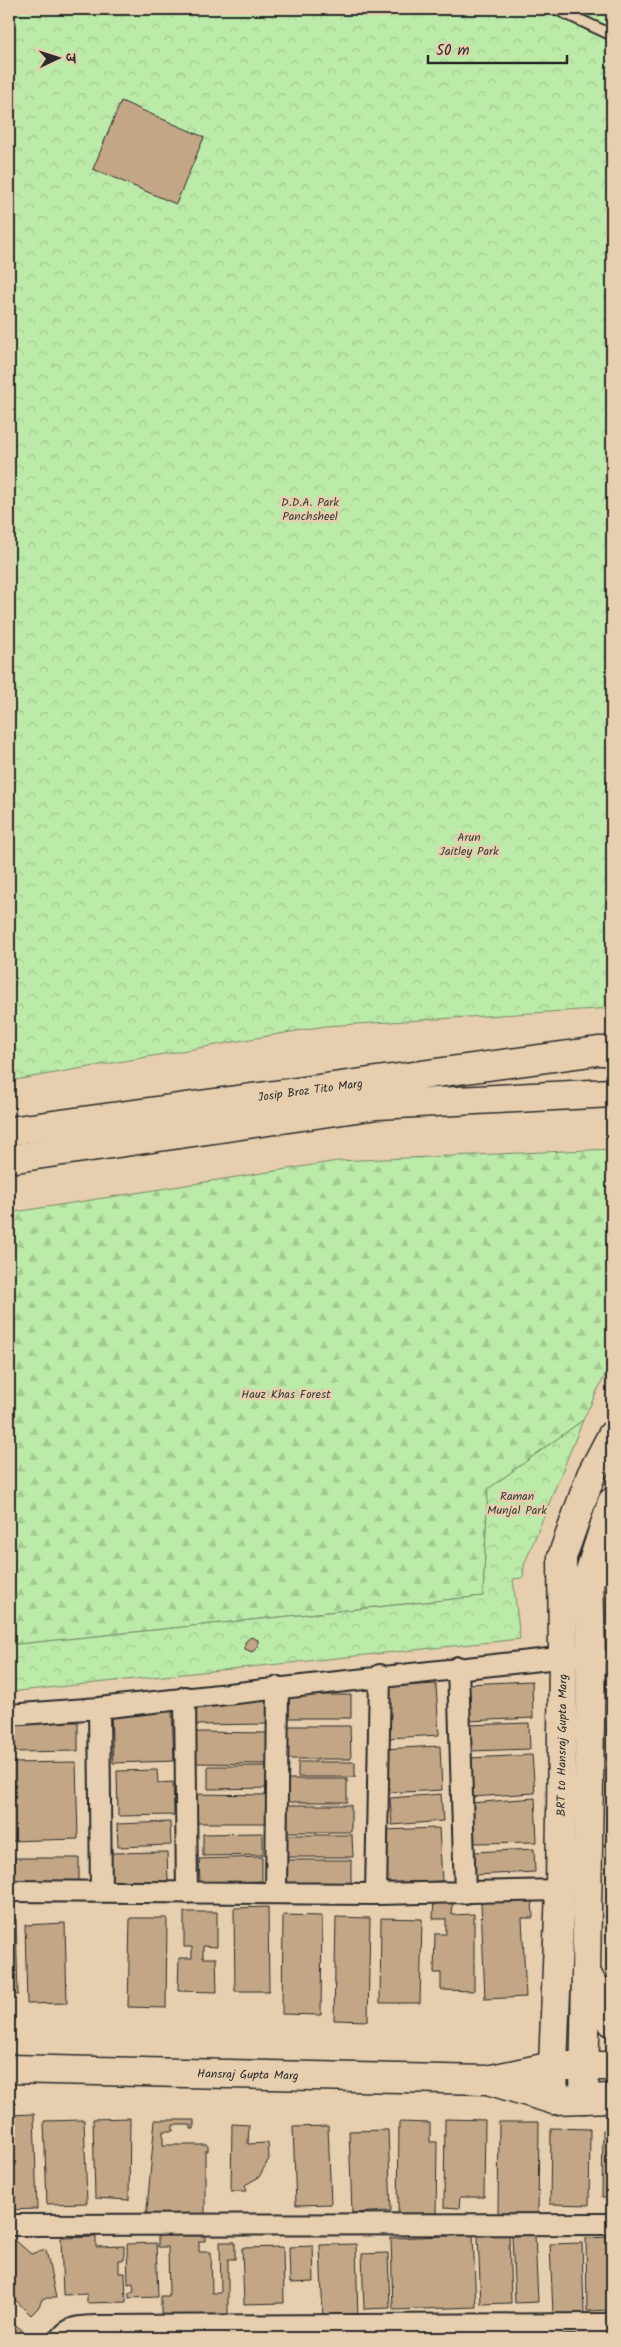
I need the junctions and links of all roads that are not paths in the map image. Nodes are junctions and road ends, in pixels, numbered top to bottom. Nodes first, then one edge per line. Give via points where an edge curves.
1 (556, 9) edge
2 (612, 35) edge
3 (612, 1052) edge
4 (612, 1092) edge
5 (9, 1131) edge
6 (9, 1159) edge
7 (612, 1435) edge
8 (578, 1509) junction
9 (610, 1510) edge
10 (601, 1574) edge
11 (563, 1656) junction
12 (602, 1656) edge
13 (458, 1667) junction
14 (380, 1676) junction
15 (278, 1687) junction
16 (185, 1697) junction
17 (99, 1708) junction
18 (9, 1715) edge
19 (560, 1890) junction
20 (9, 1891) edge
21 (101, 1892) junction
22 (465, 1892) junction
23 (187, 1893) junction
24 (276, 1893) junction
25 (376, 1894) junction
26 (586, 1970) junction
27 (612, 2022) edge
28 (553, 2066) junction
29 (584, 2066) junction
30 (612, 2066) edge
31 (9, 2069) edge
32 (487, 2080) junction
33 (612, 2098) edge
34 (584, 2099) junction
35 (554, 2100) junction
36 (612, 2224) edge
37 (9, 2225) edge
38 (612, 2324) edge
39 (255, 2331) edge
40 (359, 2331) edge
41 (448, 2331) edge
42 (553, 2331) edge
43 (150, 2332) edge
44 (61, 2338) edge

1 - 2 lane
3 - 4 street via 598,1059 594,1072 601,1086
3 - 5 street, Josip Broz Tito Marg via 598,1051
4 - 6 street, Josip Broz Tito Marg via 377,1105
7 - 8 street, BRT to Hansraj Gupta Marg
8 - 9 street
8 - 11 street, BRT to Hansraj Gupta Marg via 562,1558
9 - 10 street
10 - 12 street
11 - 12 street
11 - 13 street
11 - 19 street, BRT to Hansraj Gupta Marg
12 - 26 street
13 - 14 street
13 - 22 street
14 - 15 street
14 - 25 street
15 - 16 street
15 - 24 street
16 - 17 street
16 - 23 street
17 - 18 street
17 - 21 street
19 - 22 street
19 - 28 street, BRT to Hansraj Gupta Marg
20 - 21 street
21 - 23 street
22 - 25 street
23 - 24 street
24 - 25 street
26 - 27 street
26 - 29 street
28 - 29 street, Hansraj Gupta Marg
28 - 32 street, Hansraj Gupta Marg
28 - 35 street, BRT to Hansraj Gupta Marg
29 - 30 street, Hansraj Gupta Marg
29 - 34 street
31 - 32 street, Hansraj Gupta Marg
32 - 35 street, Hansraj Gupta Marg
33 - 34 street, Hansraj Gupta Marg
34 - 35 street, Hansraj Gupta Marg
36 - 37 street
38 - 42 street
39 - 40 street
39 - 43 street
40 - 41 street
41 - 42 street
43 - 44 street via 75,2328 65,2332

